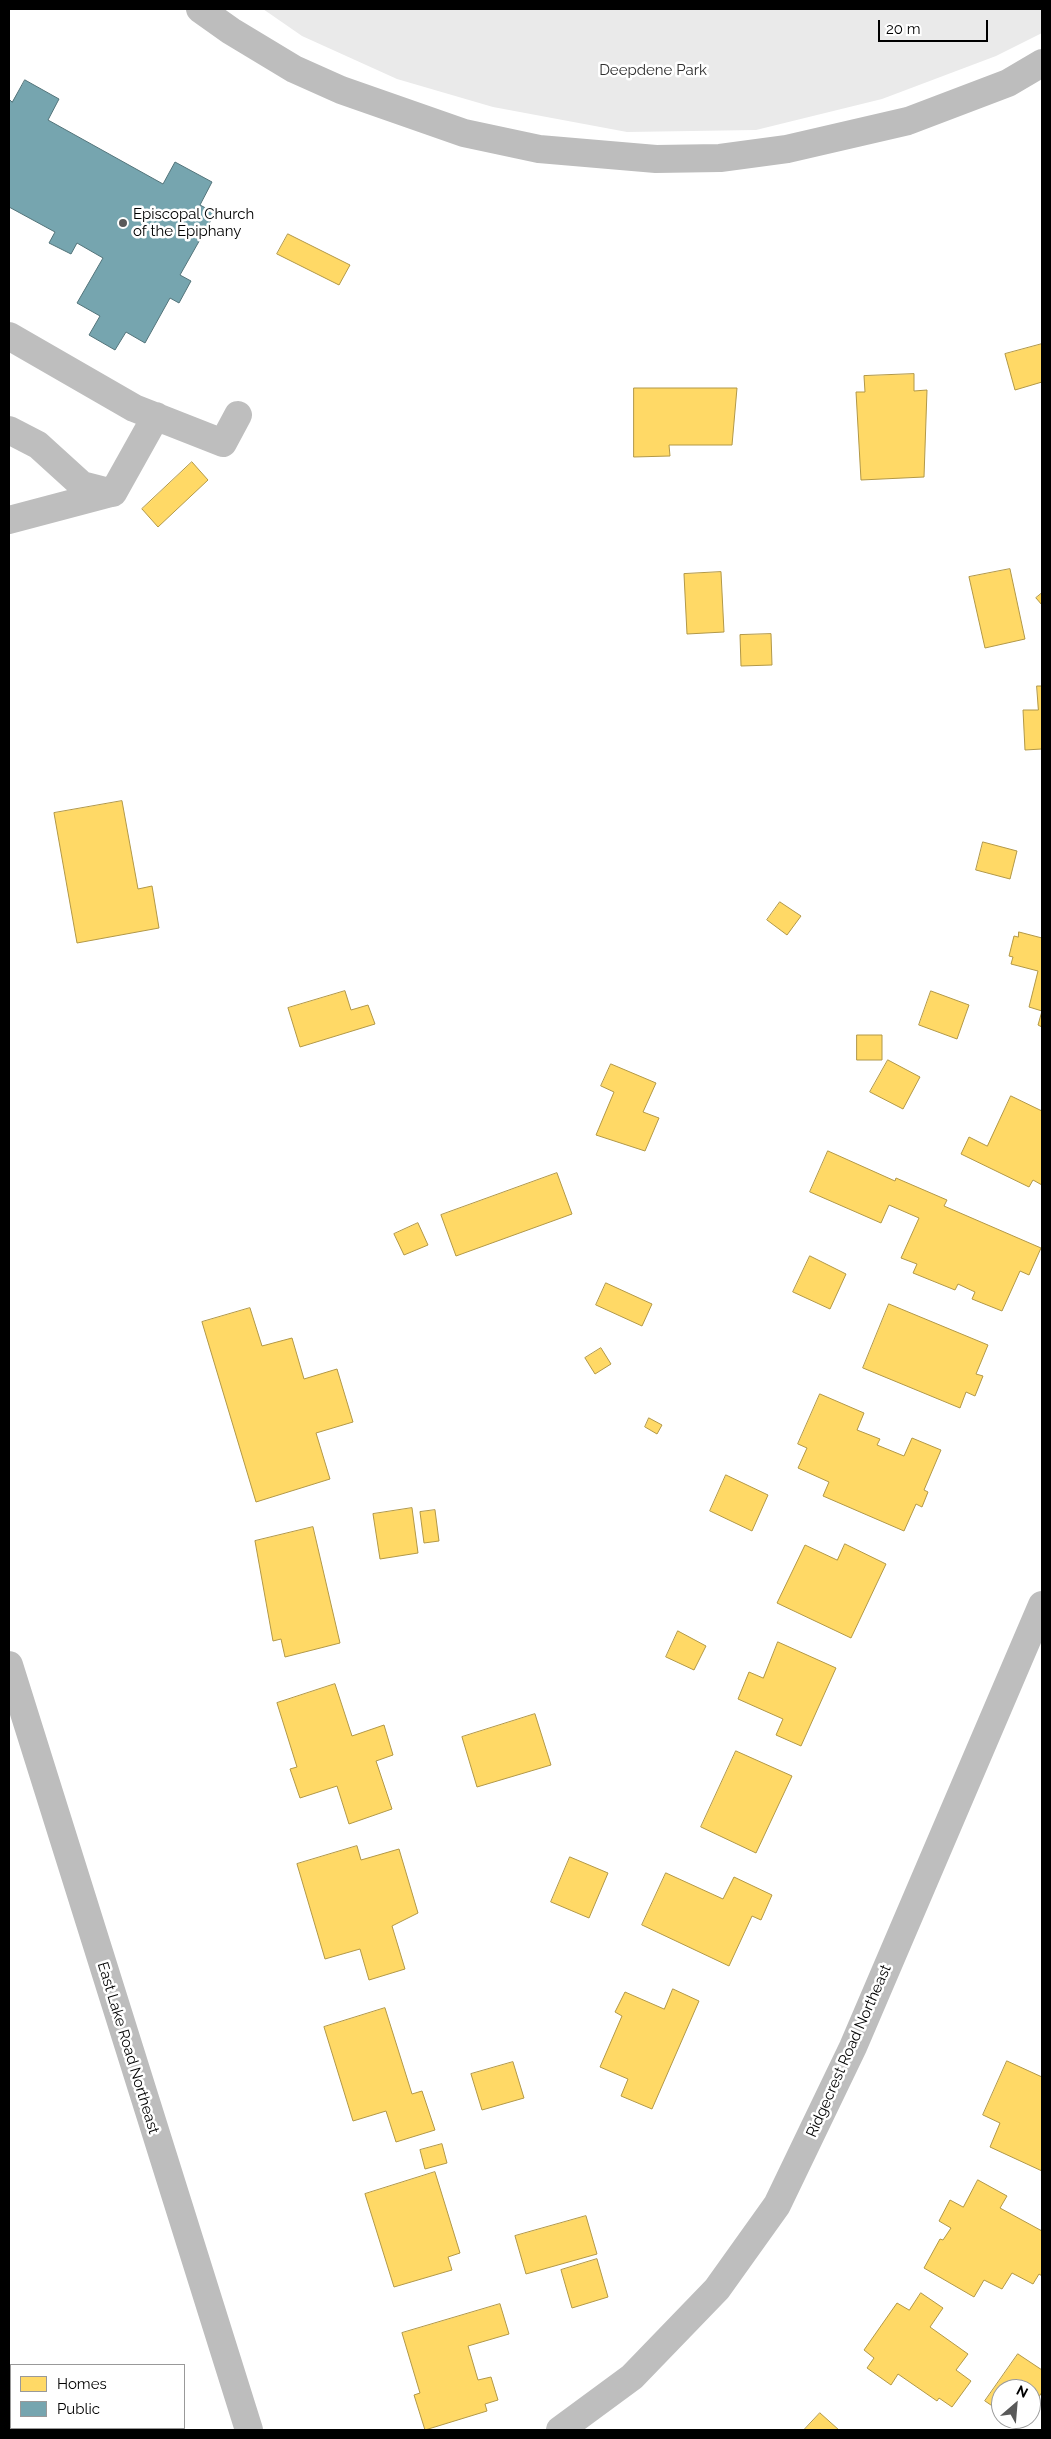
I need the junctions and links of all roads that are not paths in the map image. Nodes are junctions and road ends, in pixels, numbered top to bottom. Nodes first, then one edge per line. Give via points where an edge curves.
1 (200, 9) edge
2 (1042, 63) edge
3 (9, 336) edge
4 (238, 415) dead end
5 (156, 416) junction
6 (9, 430) edge
7 (113, 492) junction
8 (9, 520) edge
9 (1042, 1605) edge
10 (9, 1665) edge
11 (249, 2430) edge
12 (560, 2430) edge

1 - 2 main road via 294,69 341,90 464,133 539,149 656,159 720,158 787,149 908,121 1008,83
3 - 5 street via 134,408
4 - 5 street via 223,443
5 - 7 street
6 - 7 street via 38,445 82,485
7 - 8 street
9 - 12 street, Ridgecrest Road Northeast via 853,2047 777,2205 718,2289 632,2377
10 - 11 main road, East Lake Road Northeast

